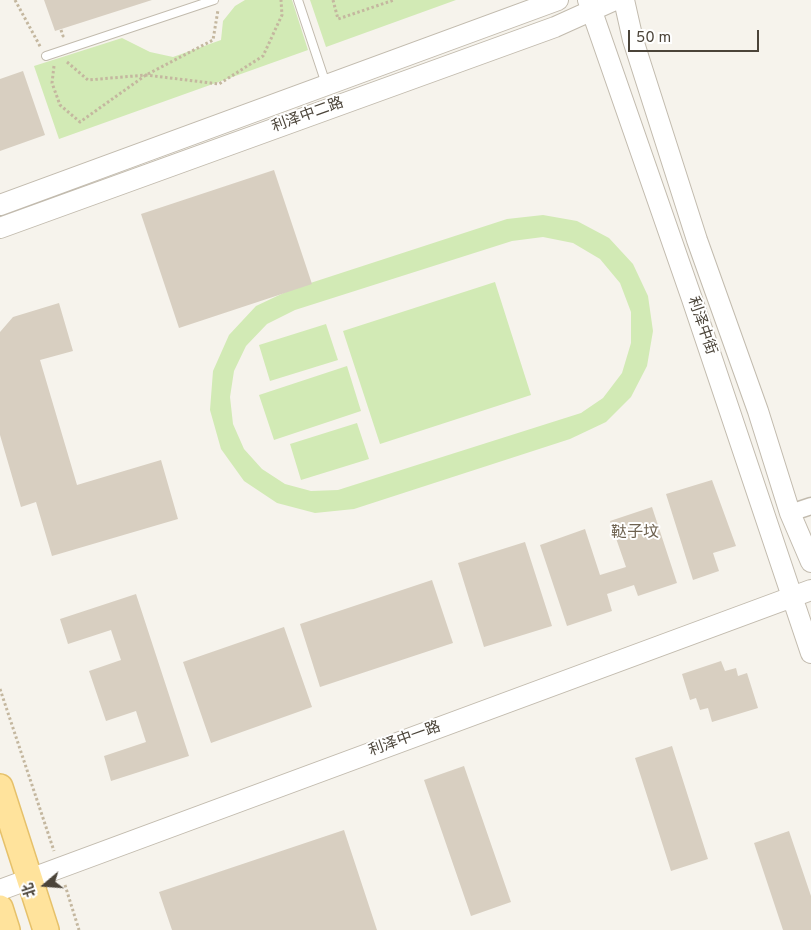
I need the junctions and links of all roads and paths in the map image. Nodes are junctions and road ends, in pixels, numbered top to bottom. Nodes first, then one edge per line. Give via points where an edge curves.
1 (15, 0) edge
2 (214, 0) edge
3 (280, 0) edge
4 (298, 0) edge
5 (333, 0) edge
6 (394, 0) edge
7 (558, 0) edge
8 (615, 0) edge
9 (624, 0) edge
10 (589, 5) edge
11 (219, 8) dead end
12 (39, 44) dead end
13 (56, 52) junction
14 (46, 56) dead end
15 (146, 75) junction
16 (327, 86) junction
17 (0, 205) edge
18 (0, 228) edge
19 (811, 506) edge
20 (790, 513) junction
21 (811, 562) edge
22 (811, 590) edge
23 (792, 597) junction
24 (811, 652) edge
25 (0, 690) edge
26 (0, 787) edge
27 (59, 868) junction
28 (29, 879) junction
29 (0, 890) edge
30 (0, 908) edge
31 (7, 930) edge
32 (46, 930) edge
33 (79, 930) edge

1 - 12 path
2 - 13 lane
3 - 15 path via 282,15 263,56 219,84
4 - 16 lane
5 - 6 path via 338,19
7 - 16 street, 利泽中二路
8 - 10 street, 利泽中二路
9 - 20 street, 利泽中街 via 697,240 758,411
10 - 18 street, 利泽中二路 via 555,27
10 - 23 street, 利泽中街
11 - 15 path via 213,40
13 - 14 lane
13 - 15 path via 88,80
13 - 15 path via 52,83 60,104 80,122
16 - 17 street, 利泽中二路
19 - 20 street
20 - 21 street, 利泽中街
22 - 23 street, 利泽中一路
23 - 24 street, 利泽中街
23 - 27 street, 利泽中一路
25 - 27 path
26 - 28 main road
27 - 28 street, 利泽中一路
27 - 33 path
28 - 29 street, 利泽中一路
28 - 32 main road
30 - 31 main road

